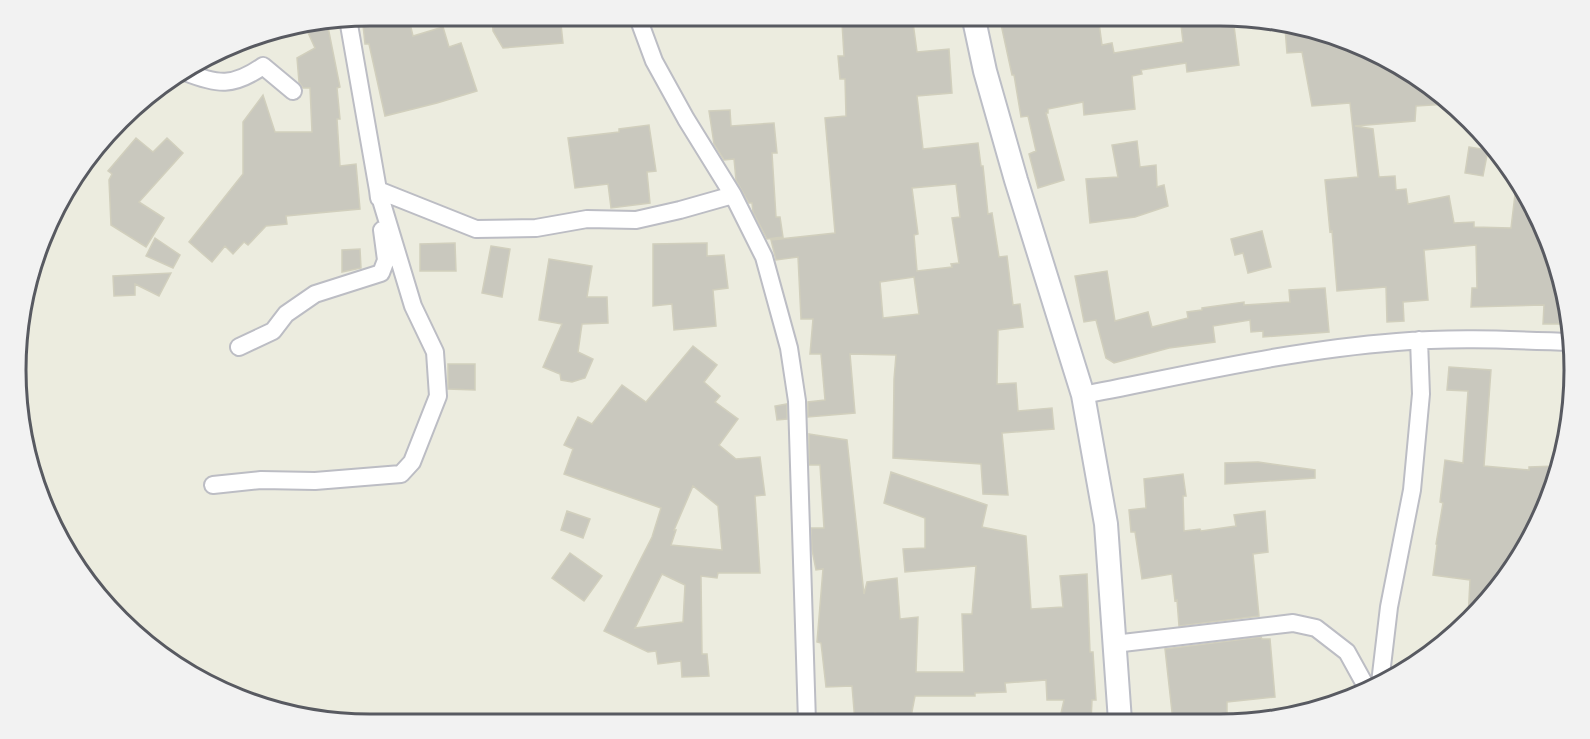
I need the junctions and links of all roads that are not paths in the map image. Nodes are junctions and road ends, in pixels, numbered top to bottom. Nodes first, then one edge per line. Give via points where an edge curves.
1 (349, 26) edge
2 (641, 26) edge
3 (975, 26) edge
4 (192, 75) edge
5 (293, 91) dead end
6 (378, 190) junction
7 (733, 195) junction
8 (1419, 340) junction
9 (1564, 342) edge
10 (238, 347) dead end
11 (1083, 395) junction
12 (213, 485) dead end
13 (1114, 644) junction
14 (1381, 673) edge
15 (1364, 682) edge
16 (807, 714) edge
17 (1119, 714) edge

1 - 6 street
2 - 7 street via 654,61
3 - 11 street via 1016,180
4 - 5 street via 225,83 263,66
6 - 7 street via 476,229 536,228 587,219 636,220
6 - 10 street via 386,260 381,273 315,294 286,314 273,331
6 - 12 street via 414,306 435,352 438,396 412,462 401,474
7 - 16 street via 764,257 789,348 797,401
8 - 9 street
8 - 11 street via 1287,356
8 - 14 street via 1421,394 1412,490 1389,606
11 - 13 street via 1106,524
13 - 15 street via 1306,624 1347,652
13 - 17 street

